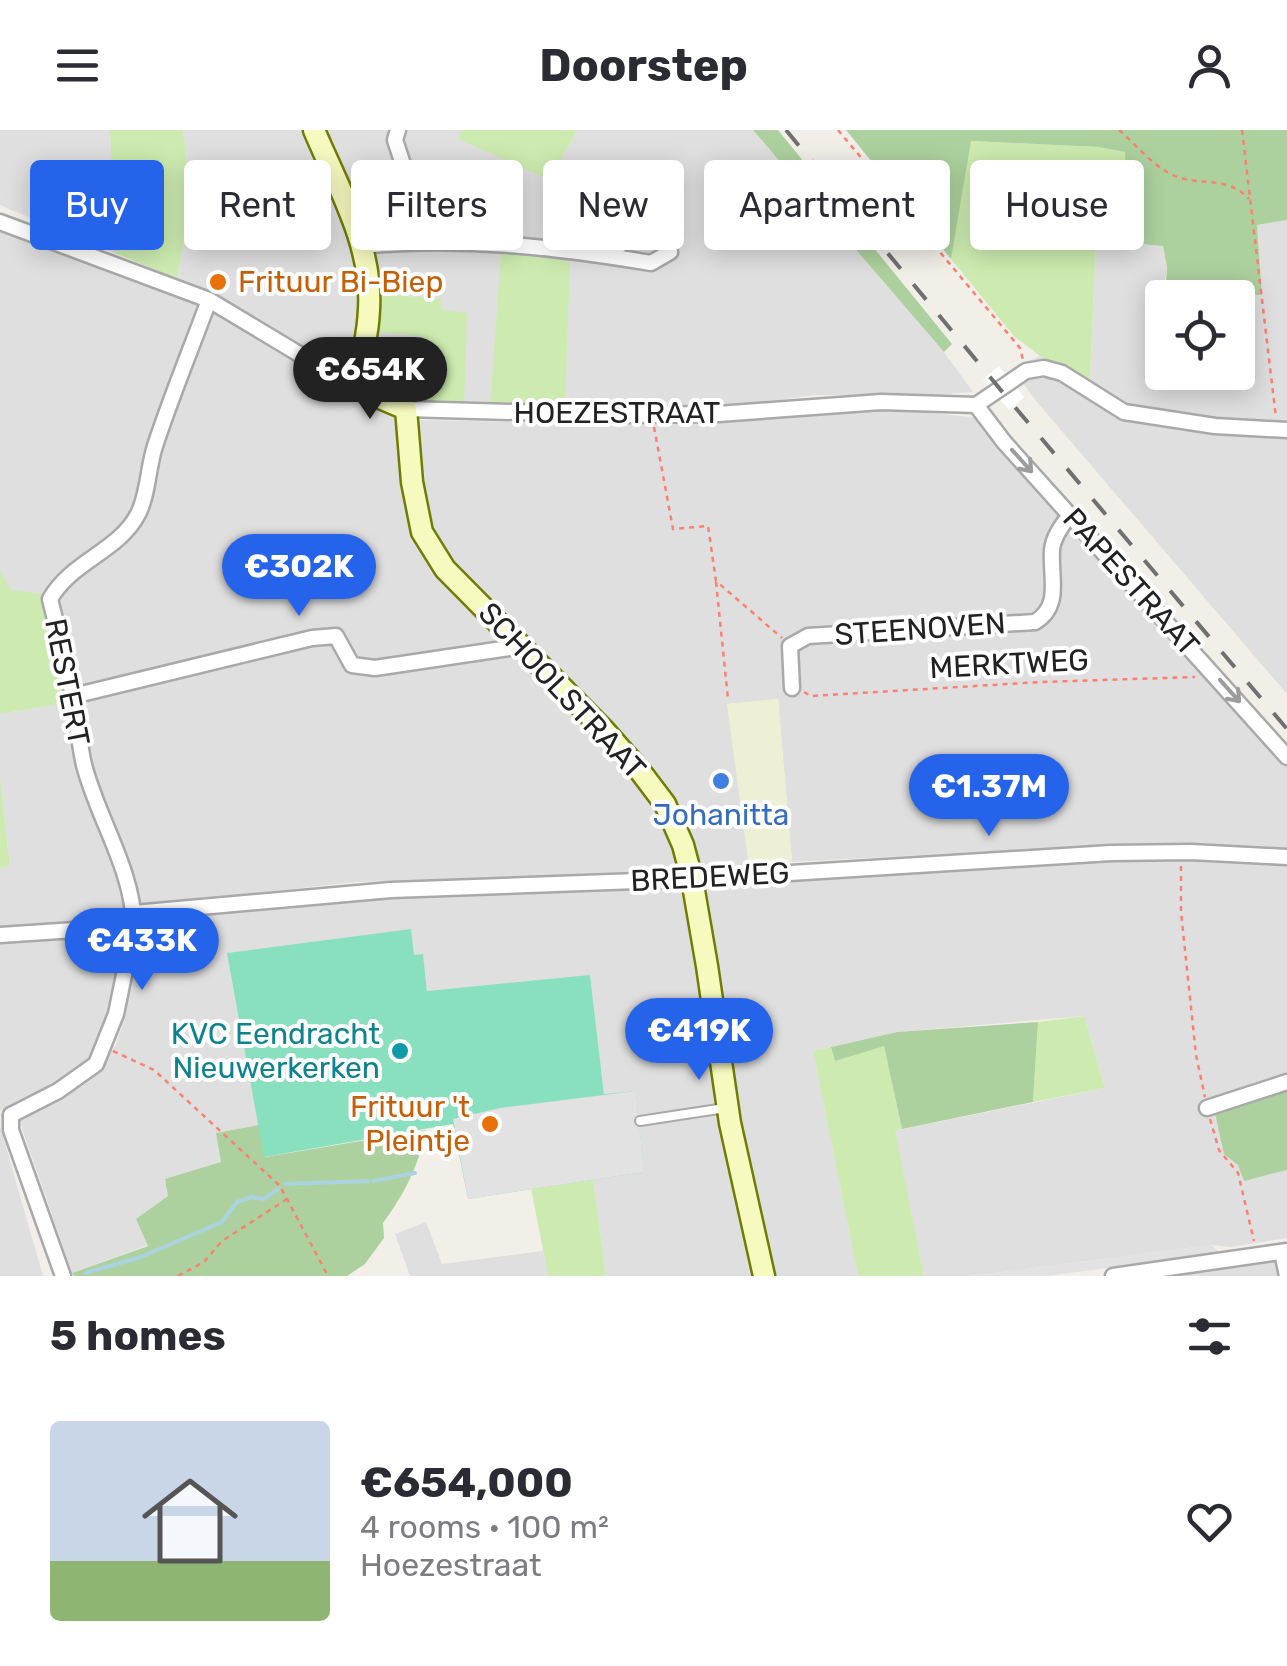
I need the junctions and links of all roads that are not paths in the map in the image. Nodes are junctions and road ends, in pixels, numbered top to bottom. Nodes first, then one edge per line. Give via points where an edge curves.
1 (314, 130) edge
2 (398, 130) edge
3 (402, 160) edge
4 (351, 219) edge
5 (0, 222) edge
6 (523, 248) edge
7 (363, 250) edge
8 (606, 255) dead end
9 (209, 300) junction
10 (354, 386) junction
11 (976, 405) junction
12 (406, 409) junction
13 (1282, 430) edge
14 (1070, 515) junction
15 (523, 646) junction
16 (798, 690) road end
17 (73, 696) junction
18 (1287, 757) edge
19 (1287, 857) edge
20 (692, 879) junction
21 (134, 920) junction
22 (0, 936) edge
23 (1287, 1082) edge
24 (728, 1108) junction
25 (1207, 1108) road end
26 (5, 1112) edge
27 (640, 1121) dead end
28 (1284, 1252) edge
29 (63, 1276) edge
30 (764, 1276) edge
31 (1113, 1276) edge
32 (1286, 1276) edge

1 - 4 street
2 - 3 street
5 - 9 street, HOEZESTRAAT
6 - 8 street
7 - 10 street via 370,307
9 - 10 street, HOEZESTRAAT
9 - 17 street, RESTERT via 154,448 139,513 116,542 61,580 50,599
10 - 12 street, HOEZESTRAAT
11 - 12 street, HOEZESTRAAT via 881,402 652,415
11 - 13 street via 1026,371 1044,368 1142,417
11 -> 14 street, PAPESTRAAT
12 - 15 street, SCHOOLSTRAAT via 422,532 444,568
14 - 16 street, STEENOVEN via 1052,546 1053,602 1046,616 1035,622 808,636 790,646
14 -> 18 street, PAPESTRAAT
15 - 17 street via 375,668 352,664 336,636 312,638
15 - 20 street, SCHOOLSTRAAT via 665,804
17 - 21 street, RESTERT via 84,762
19 - 20 street, BREDEWEG via 1111,854
20 - 21 street, BREDEWEG via 391,890
20 - 24 street, SCHOOLSTRAAT
21 - 22 street
21 - 26 street, RESTERT via 116,1014 96,1064 58,1092
23 - 25 street
24 - 27 lane
24 - 30 street, SCHOOLSTRAAT
26 - 29 street
28 - 31 street
28 - 32 street

